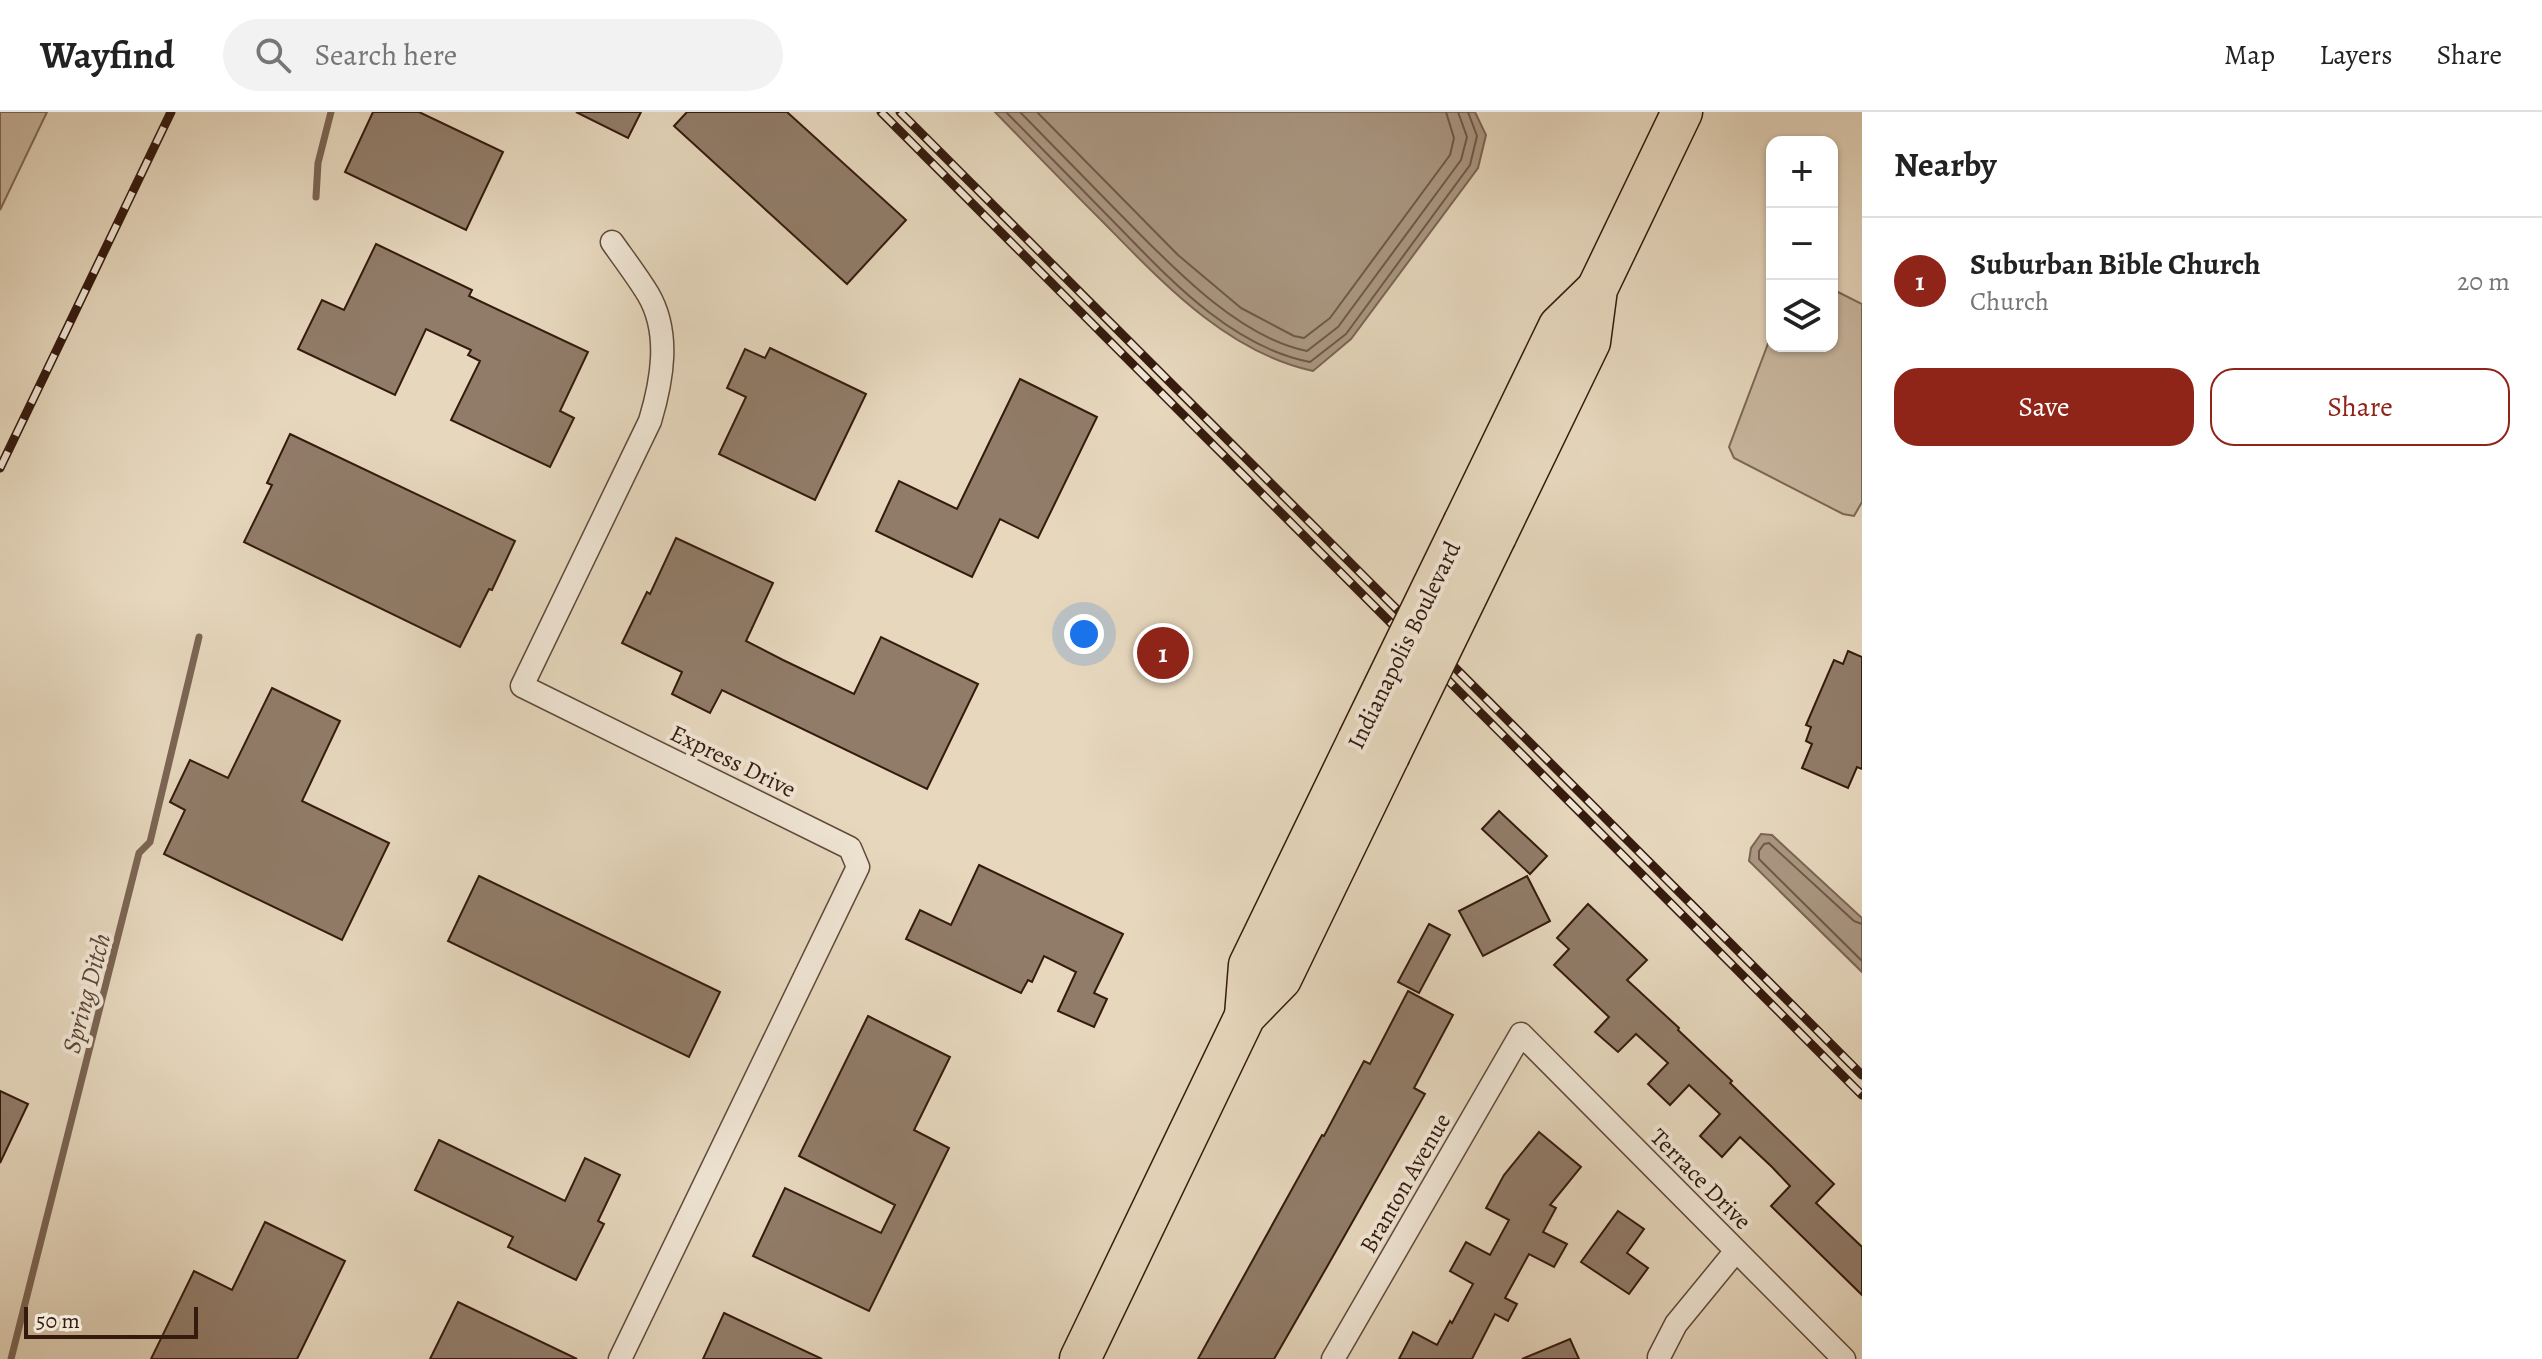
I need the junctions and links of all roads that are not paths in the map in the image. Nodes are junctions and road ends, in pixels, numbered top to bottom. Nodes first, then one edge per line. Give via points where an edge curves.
1 (1682, 112) edge
2 (612, 242) dead end
3 (1521, 1034) joint
4 (1735, 1252) junction
5 (1659, 1357) dead end
6 (620, 1359) edge
7 (1080, 1359) edge
8 (1333, 1359) edge
9 (1844, 1359) edge

1 - 7 highway, Indianapolis Boulevard, bridge via 1597,289 1559,326 1480,529 1374,748 1249,965 1245,1016
2 - 6 street, Express Drive via 650,296 662,338 661,384 650,421 522,686 850,848 858,867
3 - 4 street, Terrace Drive
3 - 8 street, Branton Avenue
4 - 5 street via 1676,1324
4 - 9 street, Terrace Drive

